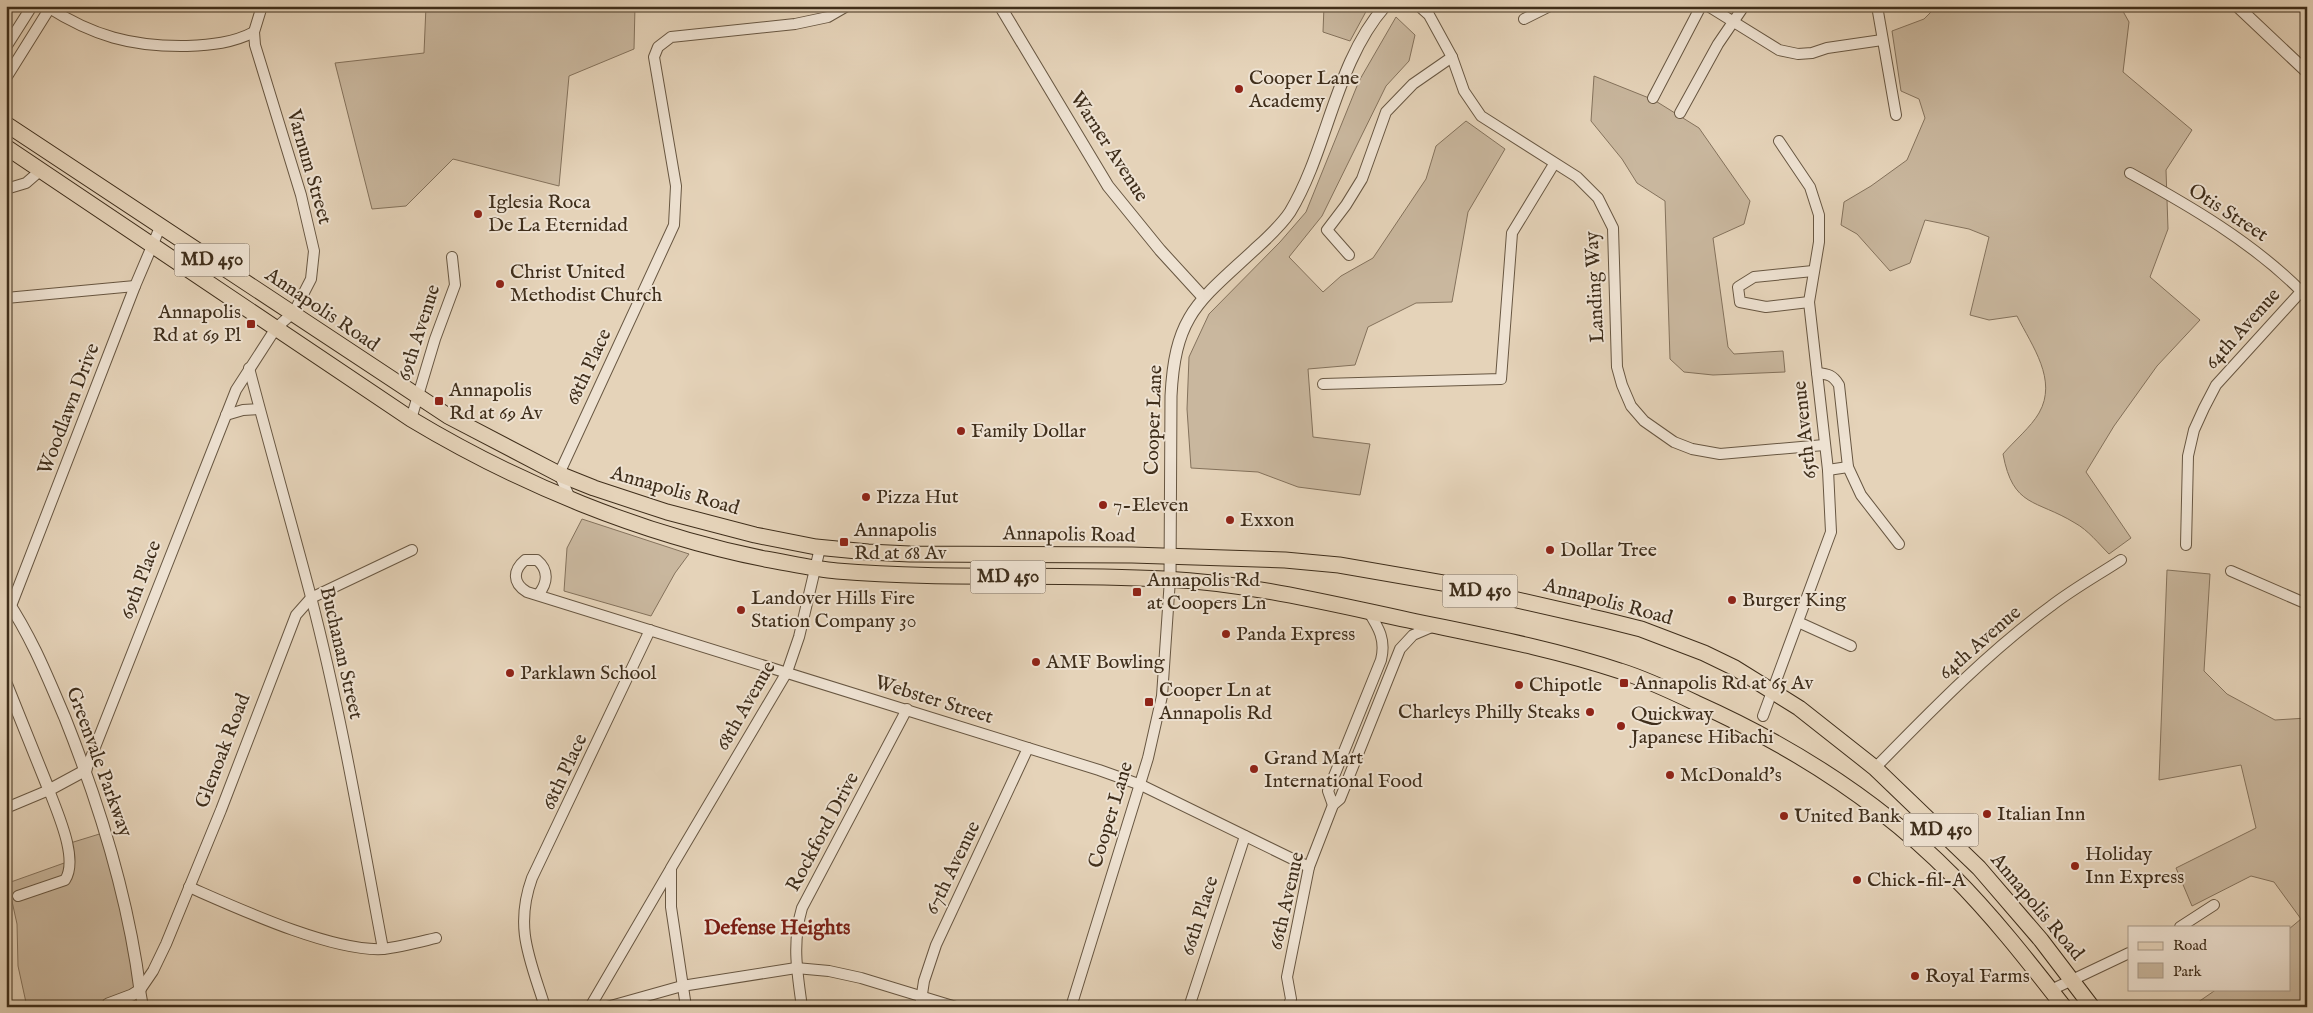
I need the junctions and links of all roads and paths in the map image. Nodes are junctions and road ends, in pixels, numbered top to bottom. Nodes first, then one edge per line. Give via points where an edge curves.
1 (32, 6) edge
2 (262, 6) edge
3 (847, 6) edge
4 (1000, 6) edge
5 (1385, 6) edge
6 (1419, 6) edge
7 (1550, 6) edge
8 (1701, 6) edge
9 (1708, 6) edge
10 (1744, 6) edge
11 (1878, 6) edge
12 (2237, 6) edge
13 (49, 7) edge
14 (1524, 19) dead end
15 (1733, 22) junction
16 (254, 32) junction
17 (1882, 40) junction
18 (6, 47) edge
19 (1452, 57) junction
20 (2307, 72) edge
21 (6, 78) edge
22 (1653, 98) dead end
23 (1680, 113) dead end
24 (1896, 115) dead end
25 (6, 124) edge
26 (1779, 141) dead end
27 (6, 147) edge
28 (1554, 164) junction
29 (41, 170) junction
30 (2130, 173) dead end
31 (6, 190) edge
32 (161, 225) junction
33 (152, 244) junction
34 (1349, 255) dead end
35 (452, 258) dead end
36 (1813, 271) junction
37 (135, 286) junction
38 (2304, 288) edge
39 (1203, 297) junction
40 (6, 298) edge
41 (1809, 302) junction
42 (294, 312) junction
43 (276, 328) junction
44 (249, 368) junction
45 (1817, 373) junction
46 (1323, 384) dead end
47 (418, 397) junction
48 (260, 408) junction
49 (226, 415) junction
50 (411, 419) junction
51 (1824, 445) junction
52 (1848, 467) junction
53 (1828, 470) junction
54 (559, 474) junction
55 (570, 498) junction
56 (1899, 544) dead end
57 (2186, 545) dead end
58 (820, 548) junction
59 (412, 550) dead end
60 (1170, 558) junction
61 (2121, 560) dead end
62 (817, 568) junction
63 (2231, 571) dead end
64 (1170, 579) junction
65 (538, 594) dead end
66 (311, 598) junction
67 (9, 603) edge
68 (2307, 604) edge
69 (1368, 611) junction
70 (1798, 622) junction
71 (1438, 625) junction
72 (650, 630) junction
73 (1851, 646) dead end
74 (787, 672) junction
75 (6, 683) edge
76 (1773, 690) junction
77 (907, 710) junction
78 (1763, 716) dead end
79 (1028, 748) junction
80 (1875, 768) junction
81 (86, 770) junction
82 (1141, 785) junction
83 (49, 790) junction
84 (1334, 805) junction
85 (6, 808) edge
86 (1245, 836) junction
87 (1309, 867) junction
88 (671, 868) junction
89 (189, 887) junction
90 (18, 896) dead end
91 (2214, 905) dead end
92 (2182, 926) edge
93 (436, 938) dead end
94 (382, 949) junction
95 (2128, 953) edge
96 (796, 968) junction
97 (2072, 981) junction
98 (682, 986) junction
99 (140, 990) junction
100 (2051, 990) junction
101 (921, 995) junction
102 (108, 1005) edge
103 (143, 1007) edge
104 (545, 1007) edge
105 (590, 1007) edge
106 (607, 1007) edge
107 (686, 1007) edge
108 (802, 1007) edge
109 (920, 1007) edge
110 (956, 1007) edge
111 (1071, 1007) edge
112 (1190, 1007) edge
113 (1288, 1007) edge
114 (2064, 1007) edge
115 (2077, 1007) edge
116 (2092, 1007) edge

1 - 18 street
2 - 16 street, Varnum Street
3 - 54 street, 68th Place via 820,20 671,37 658,47 654,57 676,186 674,225
4 - 39 street, Warner Avenue via 1108,186
5 - 39 street, Cooper Lane via 1344,78 1291,210 1271,234
6 - 19 street, Landing Way via 1429,15
7 - 14 street
8 - 22 street
9 - 15 street
10 - 15 street
11 - 17 street
12 - 20 street
13 - 16 street via 106,36 148,46 218,43 240,39
13 - 21 street
15 - 17 street via 1779,50 1798,54
15 - 23 street
16 - 42 street, Varnum Street via 314,252 311,279
17 - 24 street
19 - 28 street, Landing Way via 1464,91 1481,116
19 - 34 street via 1413,84 1386,112 1362,179 1327,230
25 - 32 main road, Annapolis Road / MD 450
26 - 36 street, 65th Avenue via 1810,187 1819,215 1819,242
27 - 29 main road, Annapolis Road / MD 450
28 - 46 street via 1512,233 1501,379
28 - 51 street, Landing Way via 1577,177 1598,198 1613,228 1617,367 1631,406 1644,421 1674,442 1720,454
29 - 31 street via 26,183
29 - 33 main road, Annapolis Road / MD 450
30 - 38 street, Otis Street via 2248,246
32 - 33 street, Woodlawn Drive
32 - 42 main road, Annapolis Road / MD 450
33 - 37 street, Woodlawn Drive
33 - 43 main road, Annapolis Road / MD 450
35 - 47 street, 69th Avenue via 455,285
36 - 41 street, 65th Avenue
36 - 41 street via 1754,277 1738,287 1740,302 1766,306
37 - 40 street
37 - 67 street, Woodlawn Drive
38 - 57 street, 64th Avenue via 2216,385 2204,408 2194,430 2188,456
39 - 60 street, Cooper Lane via 1186,321 1172,371
41 - 45 street, 65th Avenue
42 - 43 street, Varnum Street
42 - 47 main road, Annapolis Road / MD 450
43 - 44 street, 69th Place
43 - 50 main road, Annapolis Road / MD 450
44 - 48 street, Buchanan Street
44 - 49 street, 69th Place via 238,384
45 - 51 street, 65th Avenue
45 - 52 street via 1834,377 1839,384
47 - 50 street, 69th Avenue
47 - 54 main road, Annapolis Road / MD 450
48 - 49 street
48 - 66 street, Buchanan Street
49 - 81 street, 69th Place
50 - 55 main road, Annapolis Road / MD 450 via 477,456
51 - 53 street, 65th Avenue
52 - 53 street
52 - 56 street via 1861,495
53 - 70 street, 65th Avenue via 1831,532
54 - 55 street
54 - 58 main road, Annapolis Road / MD 450 via 668,512
55 - 62 main road, Annapolis Road / MD 450 via 622,520 687,540
58 - 60 main road, Annapolis Road / MD 450 via 910,554
58 - 62 street, 68th Avenue
59 - 66 street, Glenoak Road
60 - 64 street, Cooper Lane
60 - 76 main road, Annapolis Road / MD 450 via 1259,559 1340,565 1484,592 1654,634 1704,653
61 - 80 street, 64th Avenue via 2052,605 2012,638
62 - 64 main road, Annapolis Road / MD 450 via 871,574
62 - 74 street, 68th Avenue
63 - 68 street
64 - 69 main road, Annapolis Road / MD 450 via 1259,589
64 - 82 street, Cooper Lane via 1162,696
65 - 72 street, Webster Street
66 - 89 street, Glenoak Road via 291,626
66 - 94 street, Buchanan Street via 354,792
67 - 81 street, Greenvale Parkway via 35,646
69 - 71 main road, Annapolis Road / MD 450
69 - 84 street, 66th Avenue via 1383,635 1384,648 1328,791
70 - 73 street
70 - 76 street, 65th Avenue
71 - 84 street, 66th Avenue via 1413,635 1400,649 1340,799
71 - 100 main road, Annapolis Road / MD 450 via 1626,673 1722,714 1772,740 1852,791 1920,845 1983,907
72 - 74 street, Webster Street
72 - 104 street, 68th Place via 532,878 525,902 524,932
74 - 77 street, Webster Street
74 - 88 street, 68th Avenue
75 - 83 street
76 - 78 street, 65th Avenue
76 - 80 main road, Annapolis Road / MD 450
77 - 79 street, Webster Street
77 - 96 street, Rockford Drive via 802,908 796,937
79 - 82 street, Webster Street
79 - 101 street, 67th Avenue via 939,937 928,964
80 - 97 main road, Annapolis Road / MD 450 via 1979,868
81 - 83 street
81 - 99 street, Greenvale Parkway via 118,878
82 - 86 street, Webster Street
82 - 111 street, Cooper Lane
83 - 85 street
83 - 90 street via 67,844 70,860 68,877
84 - 87 street, 66th Avenue
86 - 87 street, Webster Street
86 - 112 street, 66th Place
87 - 113 street, 66th Avenue via 1287,977 1291,999
88 - 98 street via 671,907
88 - 105 street, 68th Avenue
89 - 94 street via 305,933 350,945
89 - 99 street, Glenoak Road via 161,953
91 - 92 street
93 - 94 street
95 - 97 street
96 - 98 street
96 - 101 street via 829,971
96 - 108 street, Rockford Drive
97 - 100 street
97 - 116 main road, Annapolis Road / MD 450
98 - 106 street
98 - 107 street
99 - 102 street
99 - 103 street, Greenvale Parkway
100 - 114 main road, Annapolis Road / MD 450
100 - 115 main road via 2068,996
101 - 109 street, 67th Avenue
101 - 110 street

